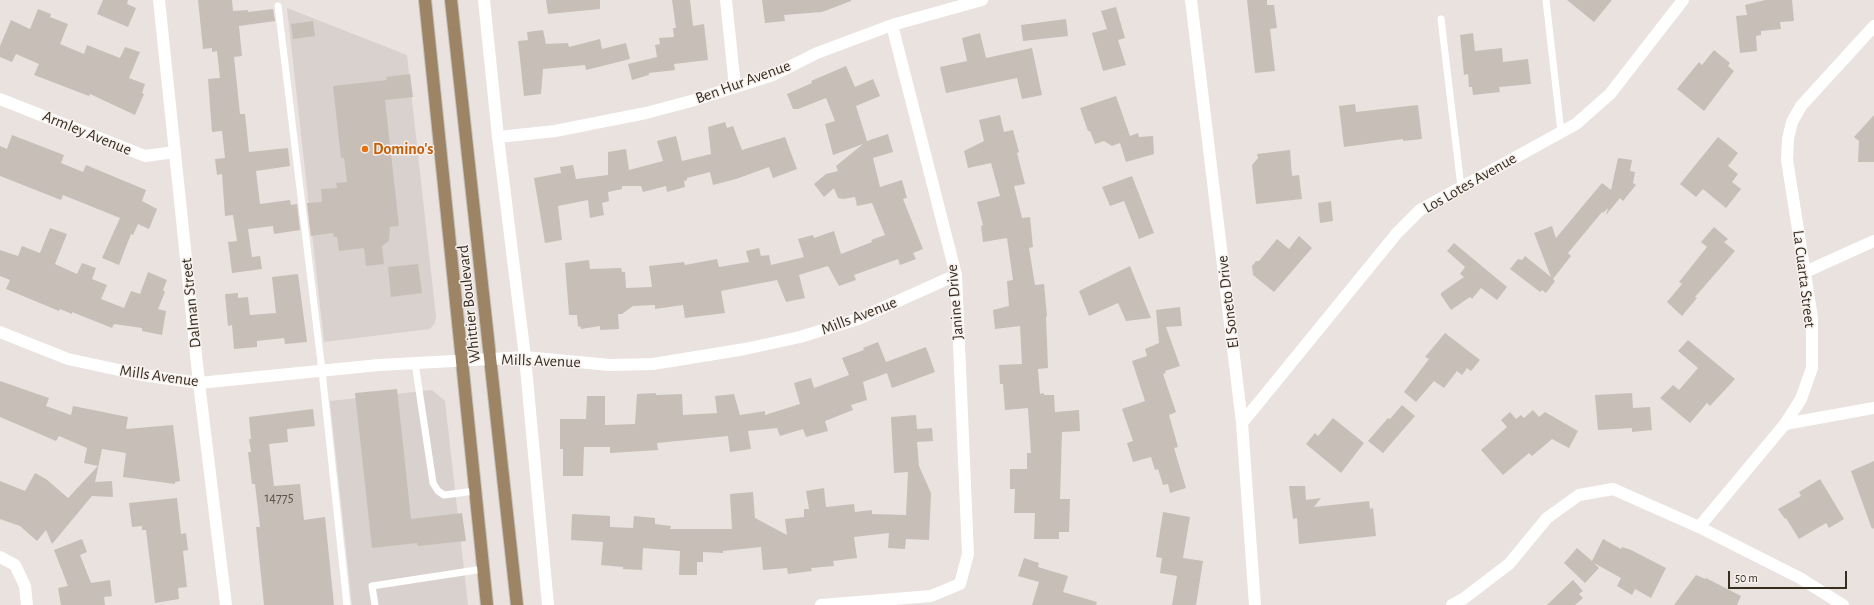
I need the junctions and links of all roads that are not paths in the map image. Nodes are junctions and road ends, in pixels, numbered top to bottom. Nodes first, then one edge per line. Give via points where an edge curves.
1 (159, 0) edge
2 (425, 0) edge
3 (451, 0) edge
4 (484, 0) edge
5 (726, 0) edge
6 (982, 0) edge
7 (1191, 0) edge
8 (1546, 0) edge
9 (1683, 0) edge
10 (278, 6) dead end
11 (1441, 19) dead end
12 (892, 26) junction
13 (1874, 26) edge
14 (735, 87) junction
15 (0, 99) edge
16 (1561, 132) junction
17 (498, 137) junction
18 (175, 152) junction
19 (1461, 187) junction
20 (1874, 241) edge
21 (1805, 272) junction
22 (956, 275) junction
23 (0, 332) edge
24 (525, 357) junction
25 (491, 359) junction
26 (462, 361) junction
27 (415, 364) junction
28 (322, 371) junction
29 (199, 383) junction
30 (1874, 408) edge
31 (1242, 423) junction
32 (1785, 424) junction
33 (475, 491) junction
34 (1699, 527) junction
35 (0, 557) edge
36 (483, 569) junction
37 (1465, 602) edge
38 (27, 605) edge
39 (226, 605) edge
40 (347, 605) edge
41 (375, 605) edge
42 (487, 605) edge
43 (517, 605) edge
44 (548, 605) edge
45 (558, 605) edge
46 (821, 605) edge
47 (1255, 605) edge
48 (1452, 605) edge
49 (1843, 605) edge

1 - 18 street, Dalman Street
2 - 26 main road, Whittier Boulevard
3 - 25 main road, Whittier Boulevard
4 - 17 street
5 - 14 street
6 - 12 street, Ben Hur Avenue
7 - 31 street, El Soneto Drive
8 - 16 lane
9 - 16 street, Los Lotes Avenue via 1610,94 1576,124
10 - 28 lane
11 - 19 lane
12 - 14 street, Ben Hur Avenue via 817,53 773,75
12 - 22 street, Janine Drive
13 - 21 street, La Cuarta Street via 1812,93 1792,122 1787,160
14 - 17 street, Ben Hur Avenue via 646,112 555,131
15 - 18 street, Armley Avenue via 145,156
16 - 19 street, Los Lotes Avenue
17 - 24 street
18 - 29 street, Dalman Street
19 - 31 street, Los Lotes Avenue via 1420,210 1397,233
20 - 21 street
21 - 32 street, La Cuarta Street via 1812,318 1812,368 1801,399
22 - 24 street, Mills Avenue via 858,319 800,337 745,349 653,364 610,365
22 - 46 street, Janine Drive via 968,554 960,584 931,596
23 - 29 street, Mills Avenue via 68,359 142,375
24 - 25 street, Mills Avenue
24 - 44 street
25 - 26 street, Mills Avenue
25 - 43 main road, Whittier Boulevard
26 - 27 street, Mills Avenue
26 - 33 main road, Whittier Boulevard
27 - 28 street, Mills Avenue
27 - 33 lane via 433,483 444,495
28 - 29 street, Mills Avenue
28 - 40 lane
29 - 39 street, Dalman Street
30 - 32 street
31 - 47 street, El Soneto Drive
32 - 34 street, La Cuarta Street
33 - 36 main road, Whittier Boulevard
34 - 37 street via 1613,489 1579,495 1547,518 1509,564
34 - 49 street via 1800,578
35 - 38 street via 15,565 25,586
36 - 41 lane via 372,586
36 - 42 main road, Whittier Boulevard
37 - 48 street
44 - 45 street

